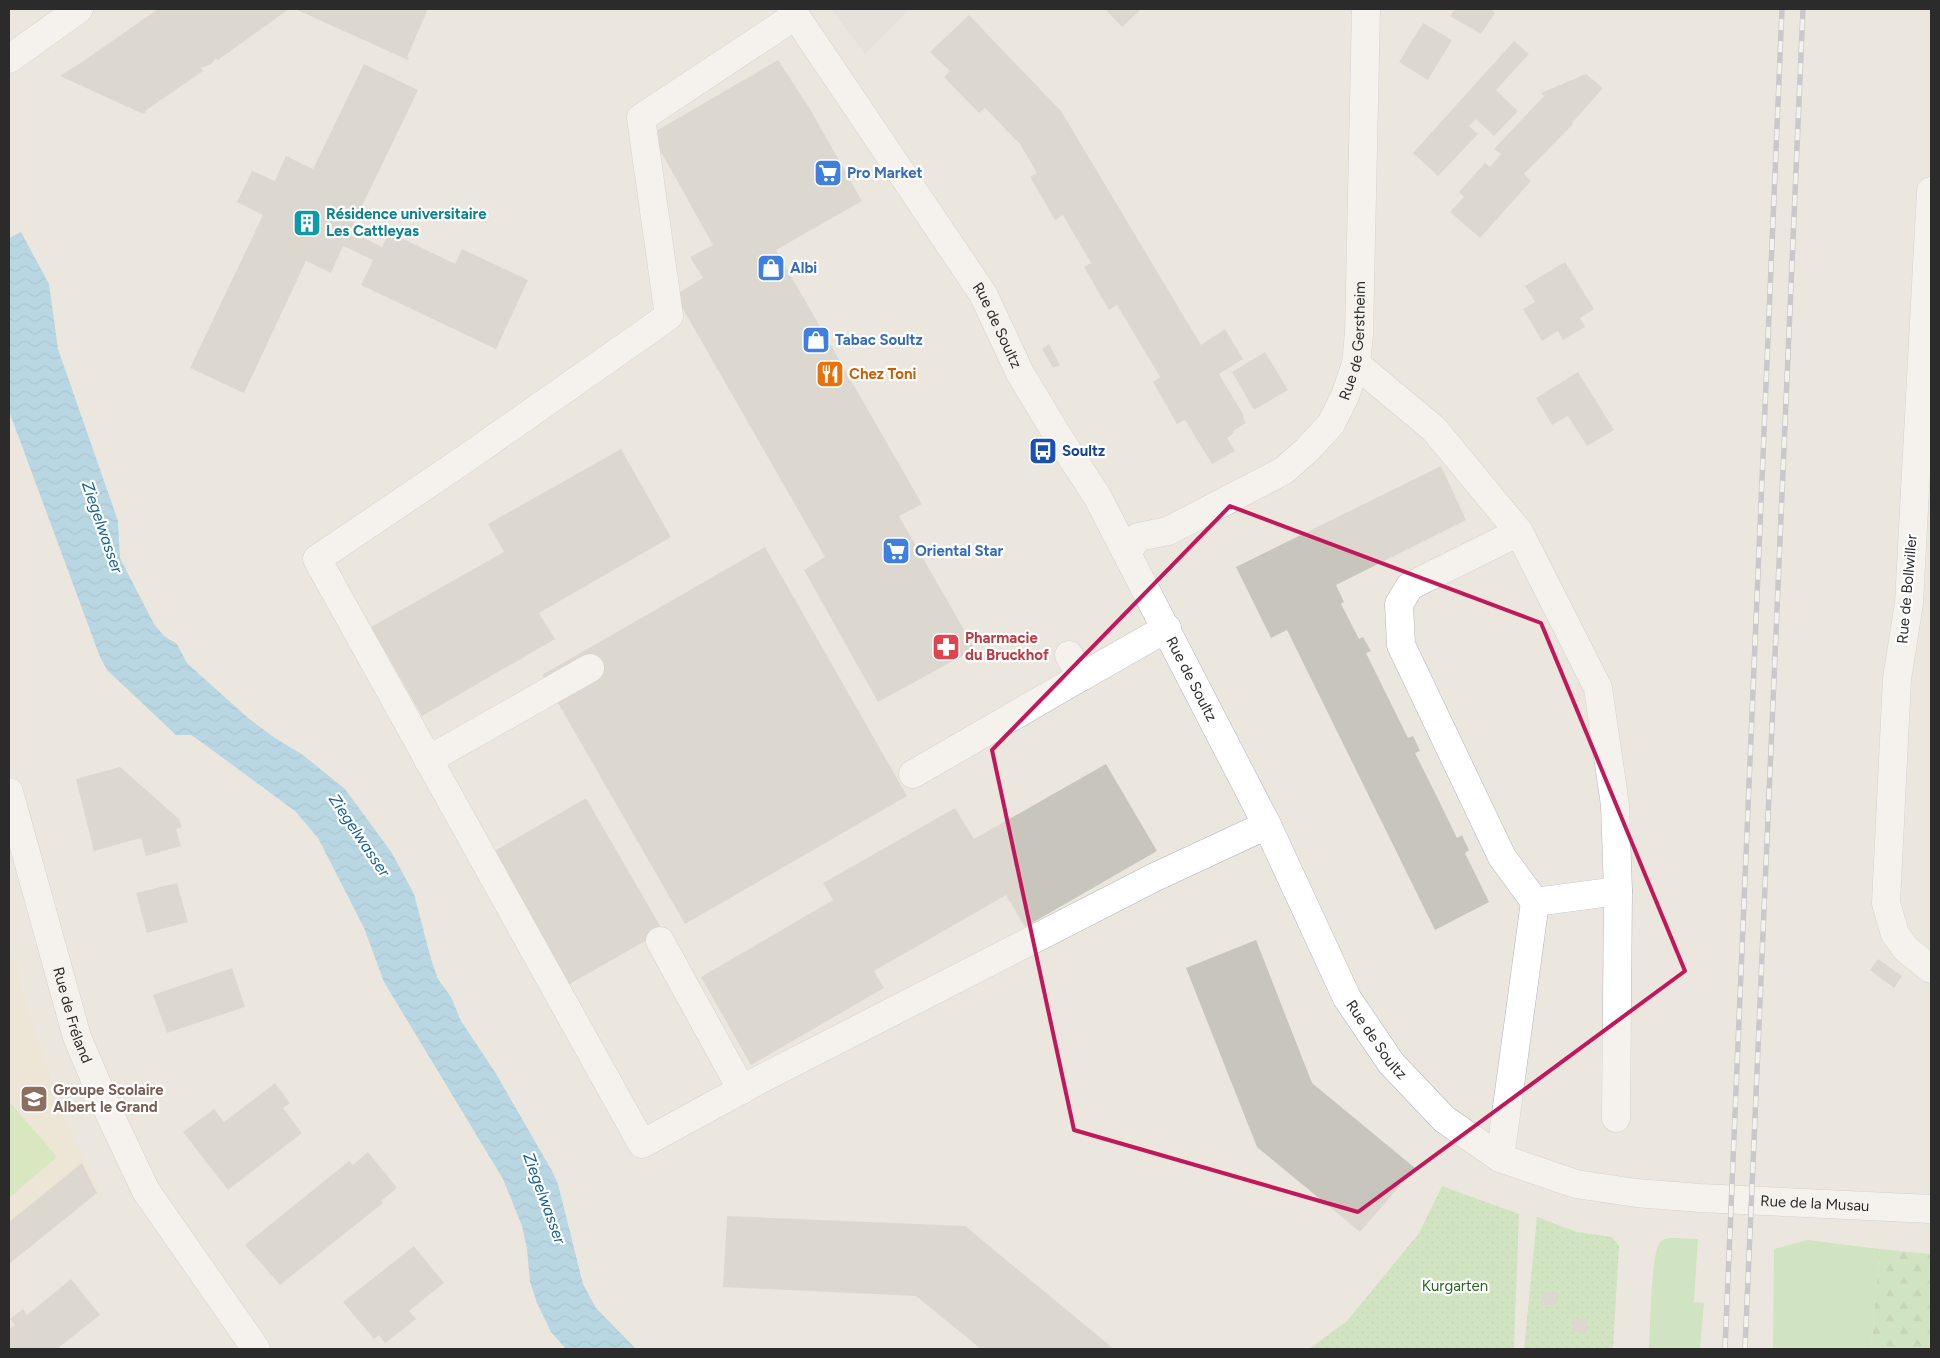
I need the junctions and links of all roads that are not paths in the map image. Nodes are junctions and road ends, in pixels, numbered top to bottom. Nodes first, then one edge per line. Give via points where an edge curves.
1 (79, 9) edge
2 (1366, 9) edge
3 (793, 12) edge
4 (9, 59) edge
5 (1931, 192) edge
6 (1356, 364) junction
7 (1519, 532) junction
8 (1126, 552) junction
9 (1167, 628) junction
10 (590, 668) dead end
11 (428, 760) junction
12 (913, 774) dead end
13 (9, 792) edge
14 (1267, 825) junction
15 (1618, 891) junction
16 (1534, 902) junction
17 (660, 941) dead end
18 (1931, 969) edge
19 (742, 1090) junction
20 (1616, 1118) dead end
21 (1500, 1158) junction
22 (1700, 1198) joint
23 (1931, 1209) edge
24 (256, 1349) edge

1 - 4 street
2 - 6 street, Rue de Gerstheim
3 - 8 street, Rue de Soultz via 983,294 1020,373 1097,496
3 - 11 street via 641,118 669,316 465,460 317,559
5 - 18 street, Rue de Bollwiller via 1909,603 1897,679 1886,903 1895,934
6 - 7 street via 1434,429
6 - 8 street, Rue de Gerstheim via 1331,424 1282,471 1168,531 1138,537
7 - 15 street via 1598,688 1615,805
7 - 16 street via 1410,586 1399,604 1401,645 1502,857
8 - 9 street, Rue de Soultz
9 - 12 street via 1075,666
9 - 14 street, Rue de Soultz
10 - 11 street
11 - 19 street via 642,1144
13 - 24 street, Rue de Fréland via 76,1037 111,1118 146,1191
14 - 19 street via 1155,877
14 - 21 street, Rue de Soultz via 1347,998 1391,1063 1444,1119
15 - 16 street
15 - 20 street
16 - 21 street
17 - 19 street
21 - 22 street, Rue de Soultz via 1576,1184
22 - 23 street, Rue de la Musau

